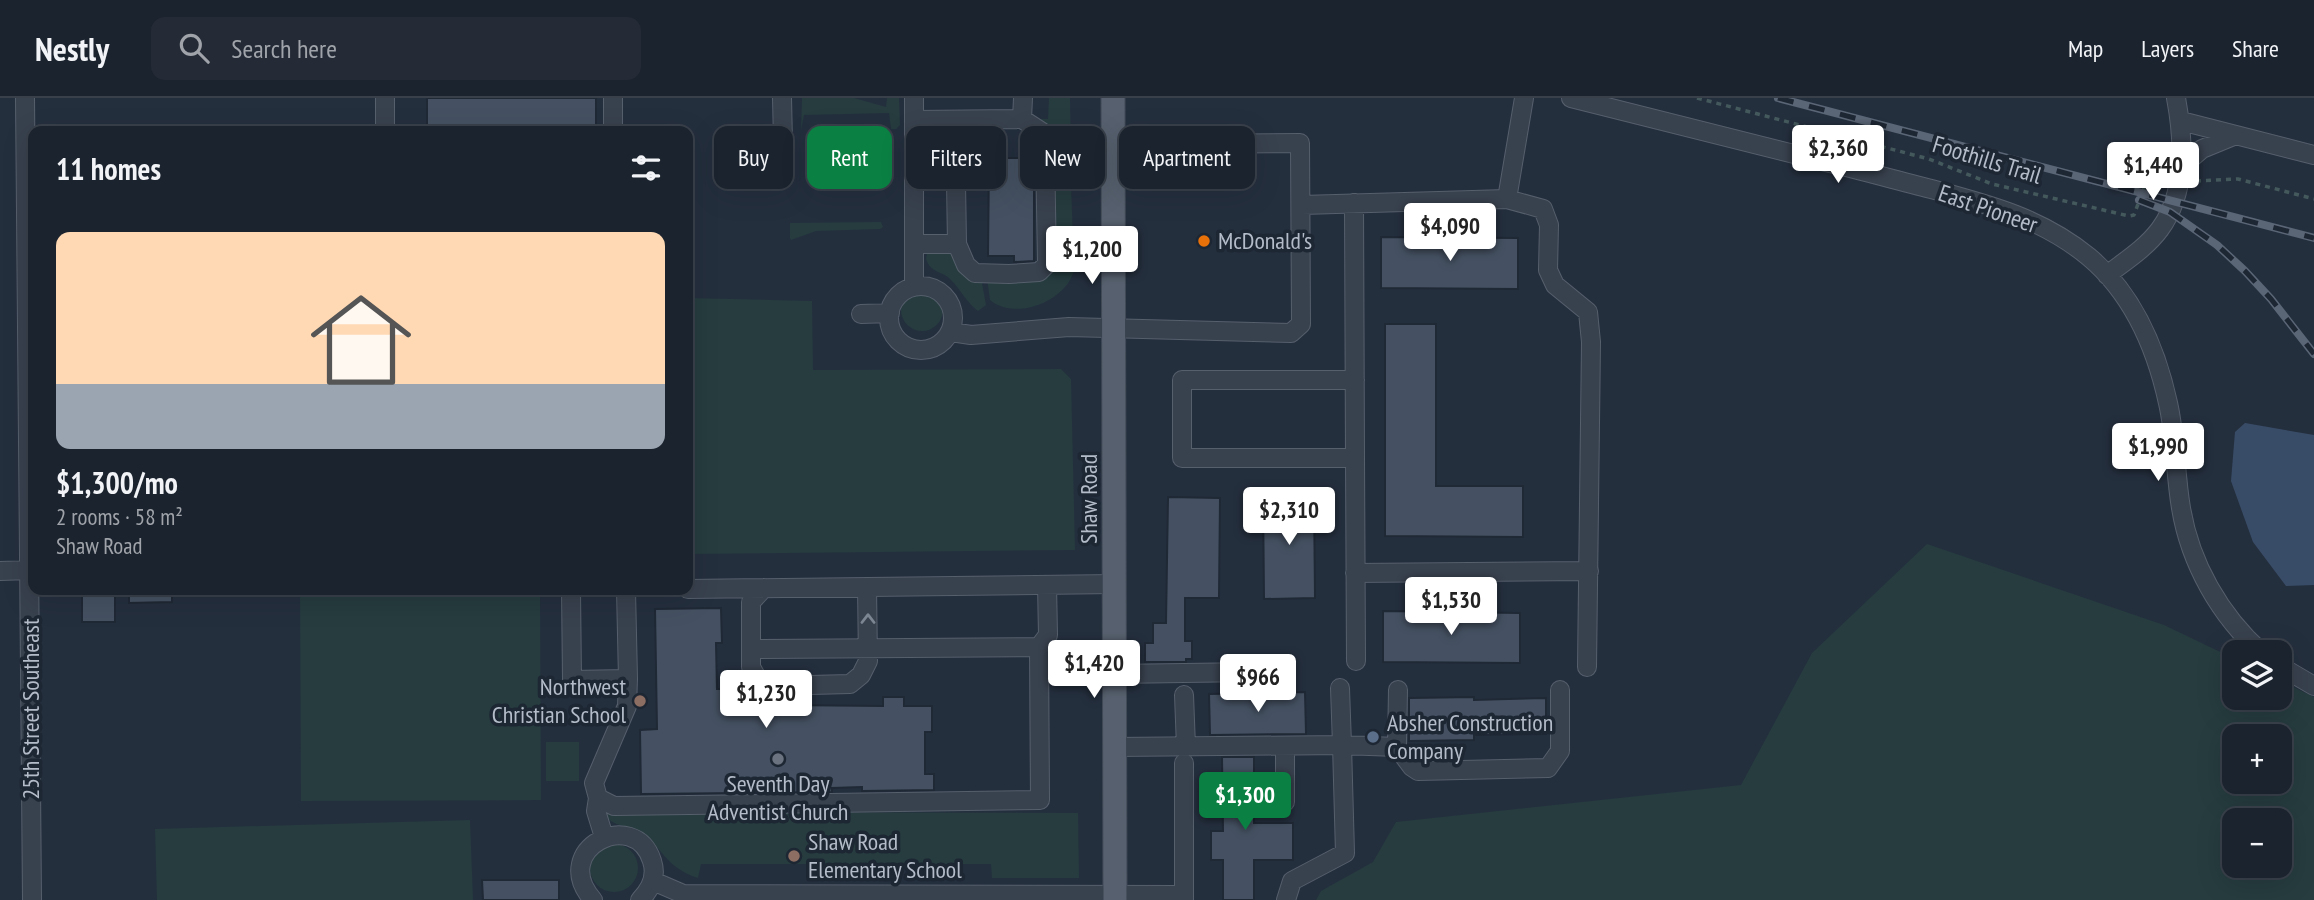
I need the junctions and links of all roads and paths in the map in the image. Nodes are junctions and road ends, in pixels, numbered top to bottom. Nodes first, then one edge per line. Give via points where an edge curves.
1 (25, 98) edge
2 (385, 98) edge
3 (613, 98) edge
4 (782, 98) edge
5 (914, 98) edge
6 (1023, 98) edge
7 (1113, 98) edge
8 (1524, 98) edge
9 (1571, 98) edge
10 (1697, 98) edge
11 (2176, 98) edge
12 (1022, 119) junction
13 (914, 120) junction
14 (955, 120) junction
15 (2181, 121) junction
16 (385, 126) edge
17 (613, 126) edge
18 (783, 126) edge
19 (2236, 135) junction
20 (1255, 143) edge
21 (2314, 155) edge
22 (2187, 174) junction
23 (2159, 176) dead end
24 (2314, 198) edge
25 (1507, 199) junction
26 (1354, 203) junction
27 (1302, 205) junction
28 (914, 244) junction
29 (957, 244) junction
30 (2107, 275) junction
31 (914, 287) junction
32 (890, 313) junction
33 (861, 314) dead end
34 (1114, 327) junction
35 (951, 332) junction
36 (1355, 380) junction
37 (28, 381) edge
38 (1355, 458) junction
39 (0, 570) edge
40 (28, 570) edge
41 (1589, 570) junction
42 (1355, 573) junction
43 (1115, 584) junction
44 (1047, 585) junction
45 (867, 587) junction
46 (764, 588) junction
47 (693, 589) edge
48 (30, 595) edge
49 (571, 595) edge
50 (626, 595) edge
51 (2250, 640) edge
52 (1039, 647) junction
53 (868, 648) junction
54 (751, 649) junction
55 (1356, 661) dead end
56 (1587, 667) dead end
57 (1253, 673) dead end
58 (2292, 673) edge
59 (1115, 674) junction
60 (628, 679) junction
61 (2314, 686) edge
62 (1340, 688) dead end
63 (1398, 691) dead end
64 (1560, 691) dead end
65 (1184, 695) dead end
66 (1342, 745) junction
67 (1284, 746) junction
68 (1115, 747) junction
69 (1397, 747) junction
70 (1185, 755) junction
71 (598, 798) junction
72 (1285, 802) dead end
73 (604, 837) junction
74 (653, 881) junction
75 (1115, 897) edge
76 (1184, 897) edge
77 (32, 900) edge
78 (593, 900) edge
79 (640, 900) edge
80 (1286, 900) edge

1 - 37 street, 25th Street Southeast
2 - 16 street
3 - 17 street
4 - 18 street
5 - 13 street
6 - 12 street
7 - 34 main road, Shaw Road
8 - 25 street
9 - 30 street, East Pioneer via 1973,199 2053,232
10 - 23 path, Foothills Trail via 1929,159 1992,184 2129,216 2138,208 2149,174
11 - 15 street
12 - 14 street
12 - 29 street via 1042,132 1046,154 1047,264 1039,272 975,273
13 - 14 street
13 - 28 street
14 - 29 street
15 - 19 street
15 - 22 street
19 - 21 street
19 - 22 street via 2202,149
20 - 27 street via 1300,143
22 - 24 path via 2238,179
22 - 30 street via 2160,229
25 - 26 street
25 - 41 street via 1543,209 1549,225 1548,270 1555,285 1588,312
26 - 27 street
26 - 36 street
27 - 34 street via 1301,324 1291,333
28 - 29 street
28 - 31 street
30 - 51 street, East Pioneer via 2143,326 2162,375 2181,508 2196,560 2221,607
31 - 32 street via 895,299
31 - 35 street via 934,289 949,302 954,322
32 - 33 street
32 - 35 street via 891,331 897,340 922,358
34 - 35 street via 971,335
34 - 43 main road, Shaw Road
36 - 38 street
36 - 38 street via 1182,380 1182,458
38 - 42 street
39 - 40 street
41 - 42 street
41 - 56 street
42 - 55 street
43 - 44 street
43 - 59 main road, Shaw Road
44 - 45 street
44 - 52 street via 1048,635
45 - 46 street
53 -> 45 street
46 - 47 street
46 - 54 street via 751,602
48 - 77 street, 25th Street Southeast
49 - 60 street via 572,680
50 - 60 street
52 - 53 street
52 - 71 street via 1040,800 614,806
53 - 54 street
53 - 54 street via 861,675 849,684 769,686 751,667
57 - 59 street
58 - 61 street
59 - 68 main road, Shaw Road
60 - 71 street via 627,706 594,783
62 - 66 street
63 - 69 street
64 - 69 street via 1560,751 1548,768 1418,771
65 - 70 street
66 - 67 street
66 - 69 street
66 - 80 street via 1345,853 1292,881
67 - 70 street
67 - 72 street
68 - 70 street
68 - 75 main road, Shaw Road
70 - 76 street
71 - 73 street via 596,811
73 - 74 street via 621,835 644,846 651,856
73 - 78 street via 589,847 580,868 585,891
74 - 75 street via 683,894
74 - 79 street
75 - 76 street

